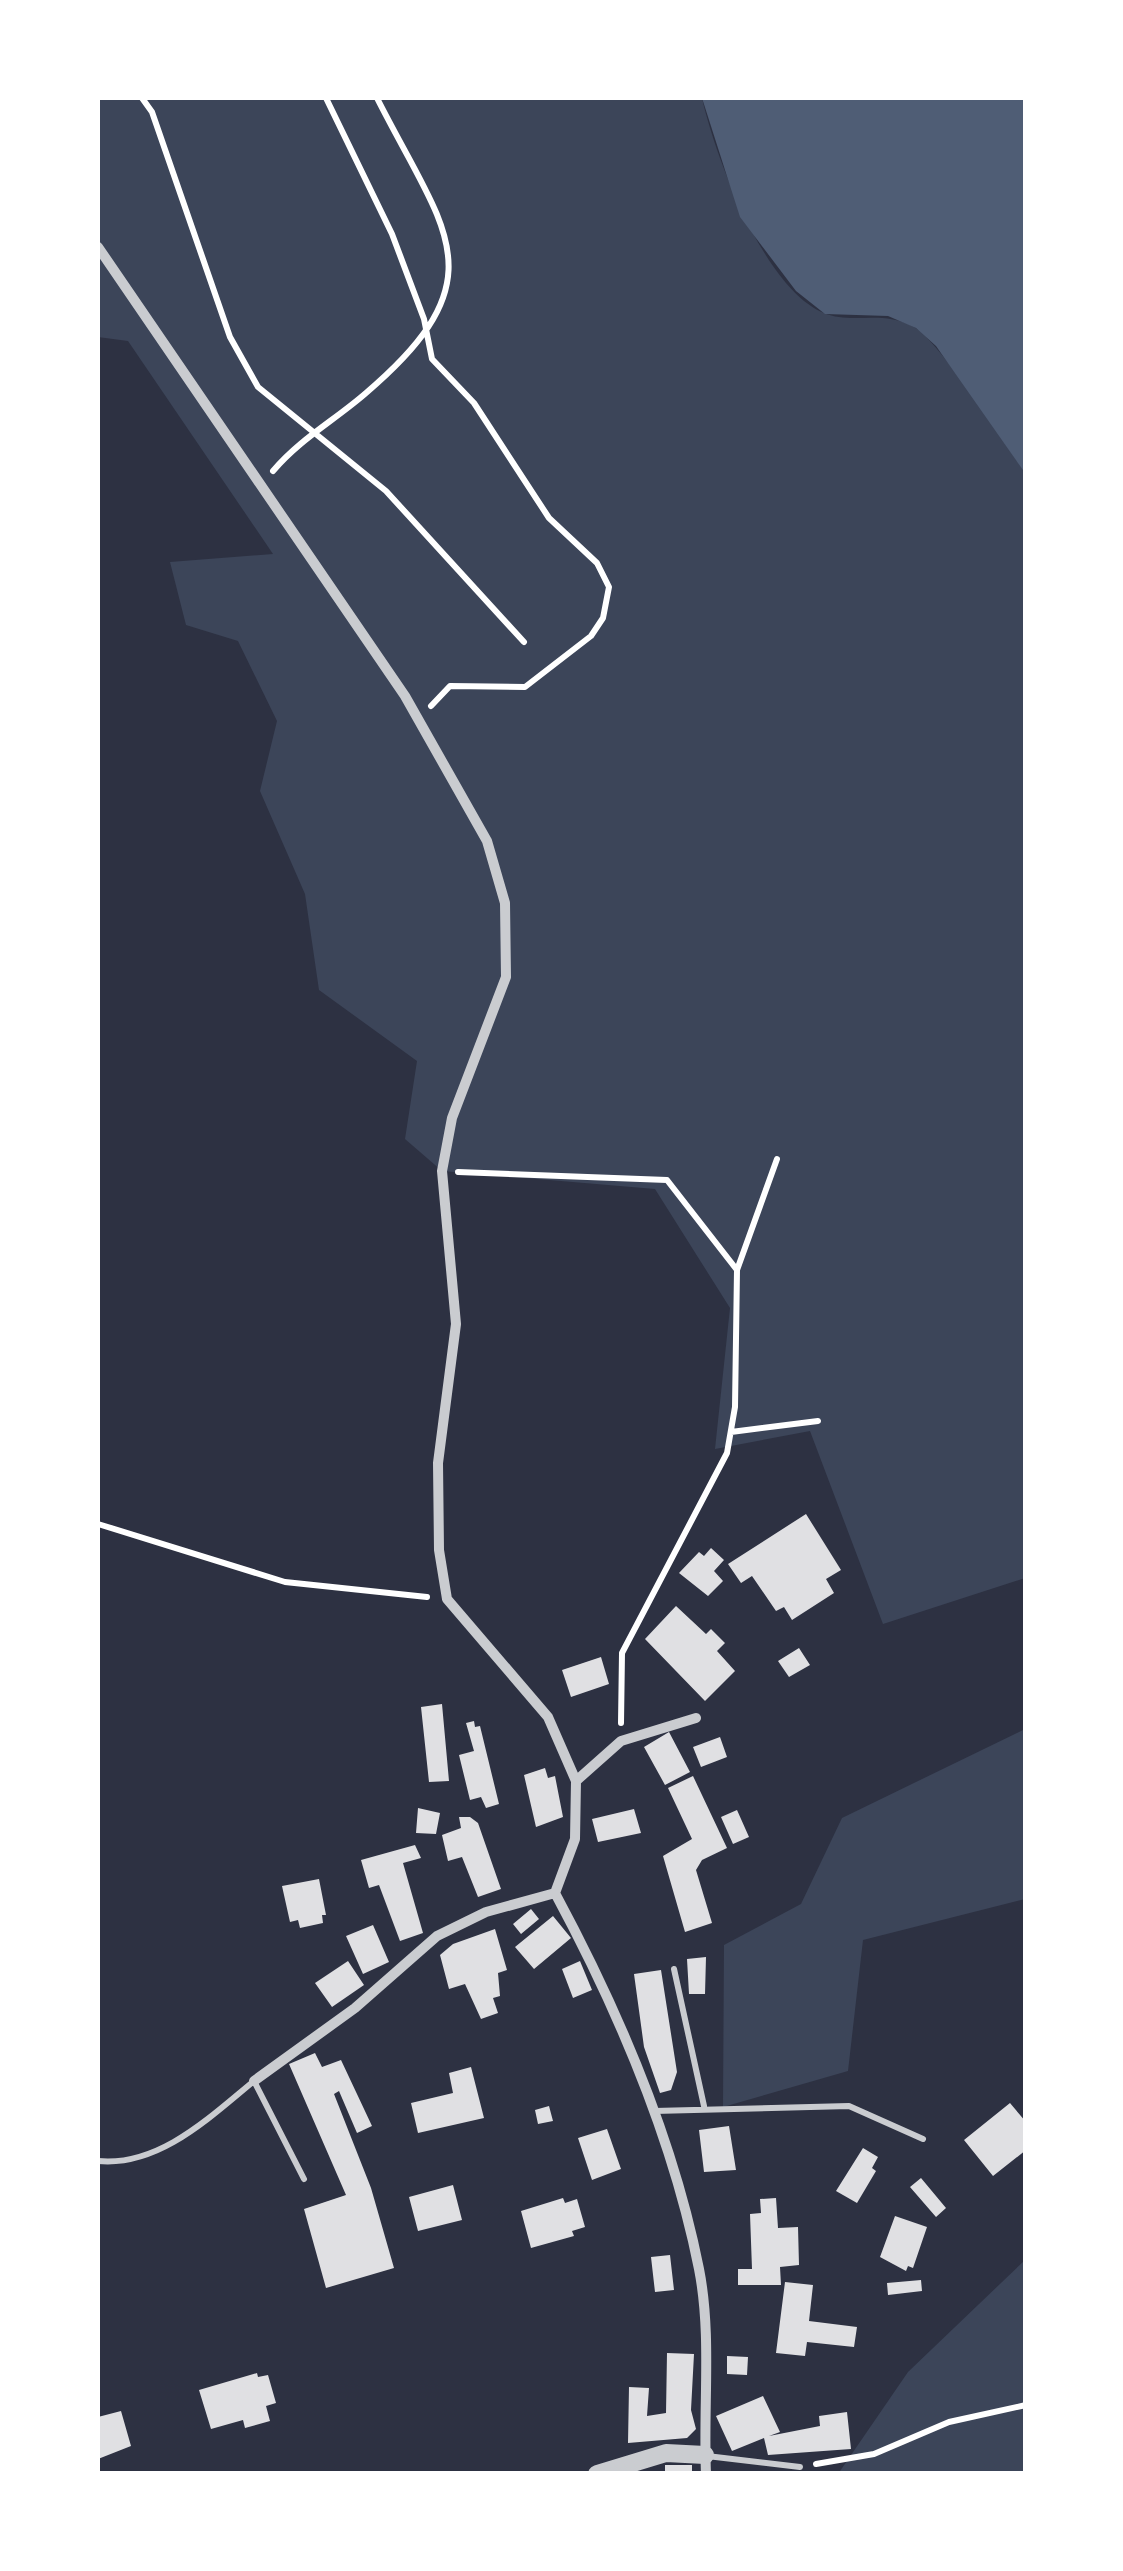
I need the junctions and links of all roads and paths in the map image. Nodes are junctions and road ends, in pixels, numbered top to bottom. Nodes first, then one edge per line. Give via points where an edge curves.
1 (142, 98) edge
2 (326, 98) edge
3 (377, 98) edge
4 (98, 247) edge
5 (427, 334) junction
6 (314, 432) junction
7 (266, 496) junction
8 (524, 642) dead end
9 (418, 720) junction
10 (777, 1159) dead end
11 (442, 1171) junction
12 (737, 1270) junction
13 (818, 1420) dead end
14 (730, 1432) junction
15 (98, 1524) edge
16 (447, 1599) junction
17 (696, 1718) dead end
18 (621, 1740) junction
19 (576, 1781) junction
20 (555, 1894) junction
21 (674, 1969) dead end
22 (254, 2080) junction
23 (704, 2106) junction
24 (654, 2111) junction
25 (923, 2139) dead end
26 (98, 2161) edge
27 (304, 2180) dead end
28 (1026, 2406) edge
29 (706, 2464) edge
30 (800, 2467) joint
31 (596, 2474) edge

1 - 6 path via 230,337 258,386
2 - 5 path via 392,234
3 - 5 path via 448,237 451,278
4 - 7 street
5 - 6 path
5 - 9 path via 432,359 474,404 549,518 597,564 609,587 603,618 590,636 525,688 450,686
6 - 7 path via 270,474
6 - 8 path via 386,491
7 - 9 street
9 - 11 street via 486,841 504,903 506,977 452,1118
10 - 12 path
11 - 12 path via 667,1180
11 - 16 street via 456,1324 438,1463
12 - 14 path
13 - 14 path
14 - 18 path via 727,1453 622,1653
15 - 16 path via 285,1582
16 - 19 street via 548,1717
17 - 18 street
18 - 19 street
19 - 20 street via 574,1838
20 - 22 street via 486,1912 437,1936 355,2008
20 - 24 street
21 - 23 lane
22 - 26 lane via 190,2133 142,2156
22 - 27 lane
23 - 24 lane
23 - 25 lane via 849,2106
24 - 29 street via 699,2269
28 - 30 path via 948,2422 874,2454
29 - 30 lane
29 - 31 street via 666,2453

